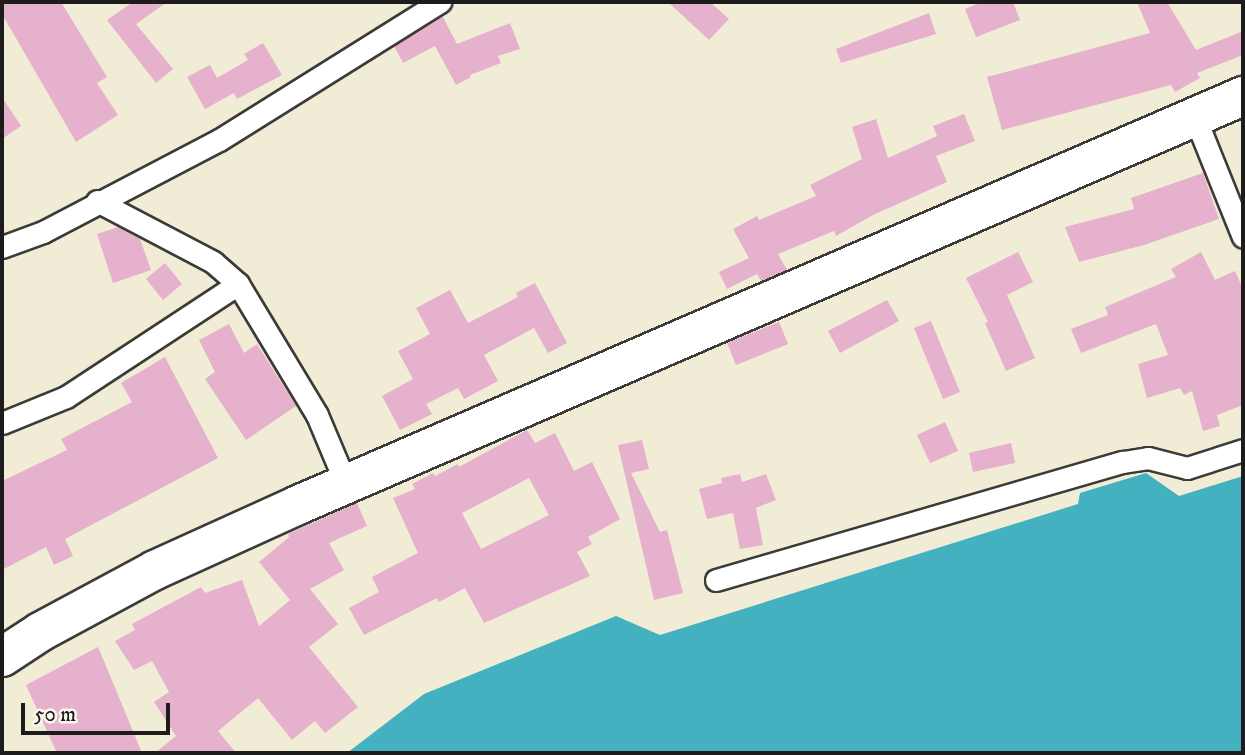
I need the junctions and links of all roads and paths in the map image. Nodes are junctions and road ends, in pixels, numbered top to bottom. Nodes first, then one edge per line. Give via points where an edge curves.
1 (440, 2) edge
2 (1243, 96) edge
3 (1194, 116) junction
4 (97, 201) junction
5 (1243, 237) edge
6 (2, 247) edge
7 (238, 284) junction
8 (2, 423) edge
9 (1243, 450) edge
10 (346, 484) junction
11 (716, 580) dead end
12 (2, 657) edge

1 - 4 street via 219,141
2 - 3 highway
3 - 5 street
3 - 10 highway
4 - 6 street via 43,232
4 - 7 street via 213,262
7 - 8 street via 66,397
7 - 10 street via 317,415
9 - 11 street via 1187,468 1148,458 1123,462
10 - 12 highway via 155,570

